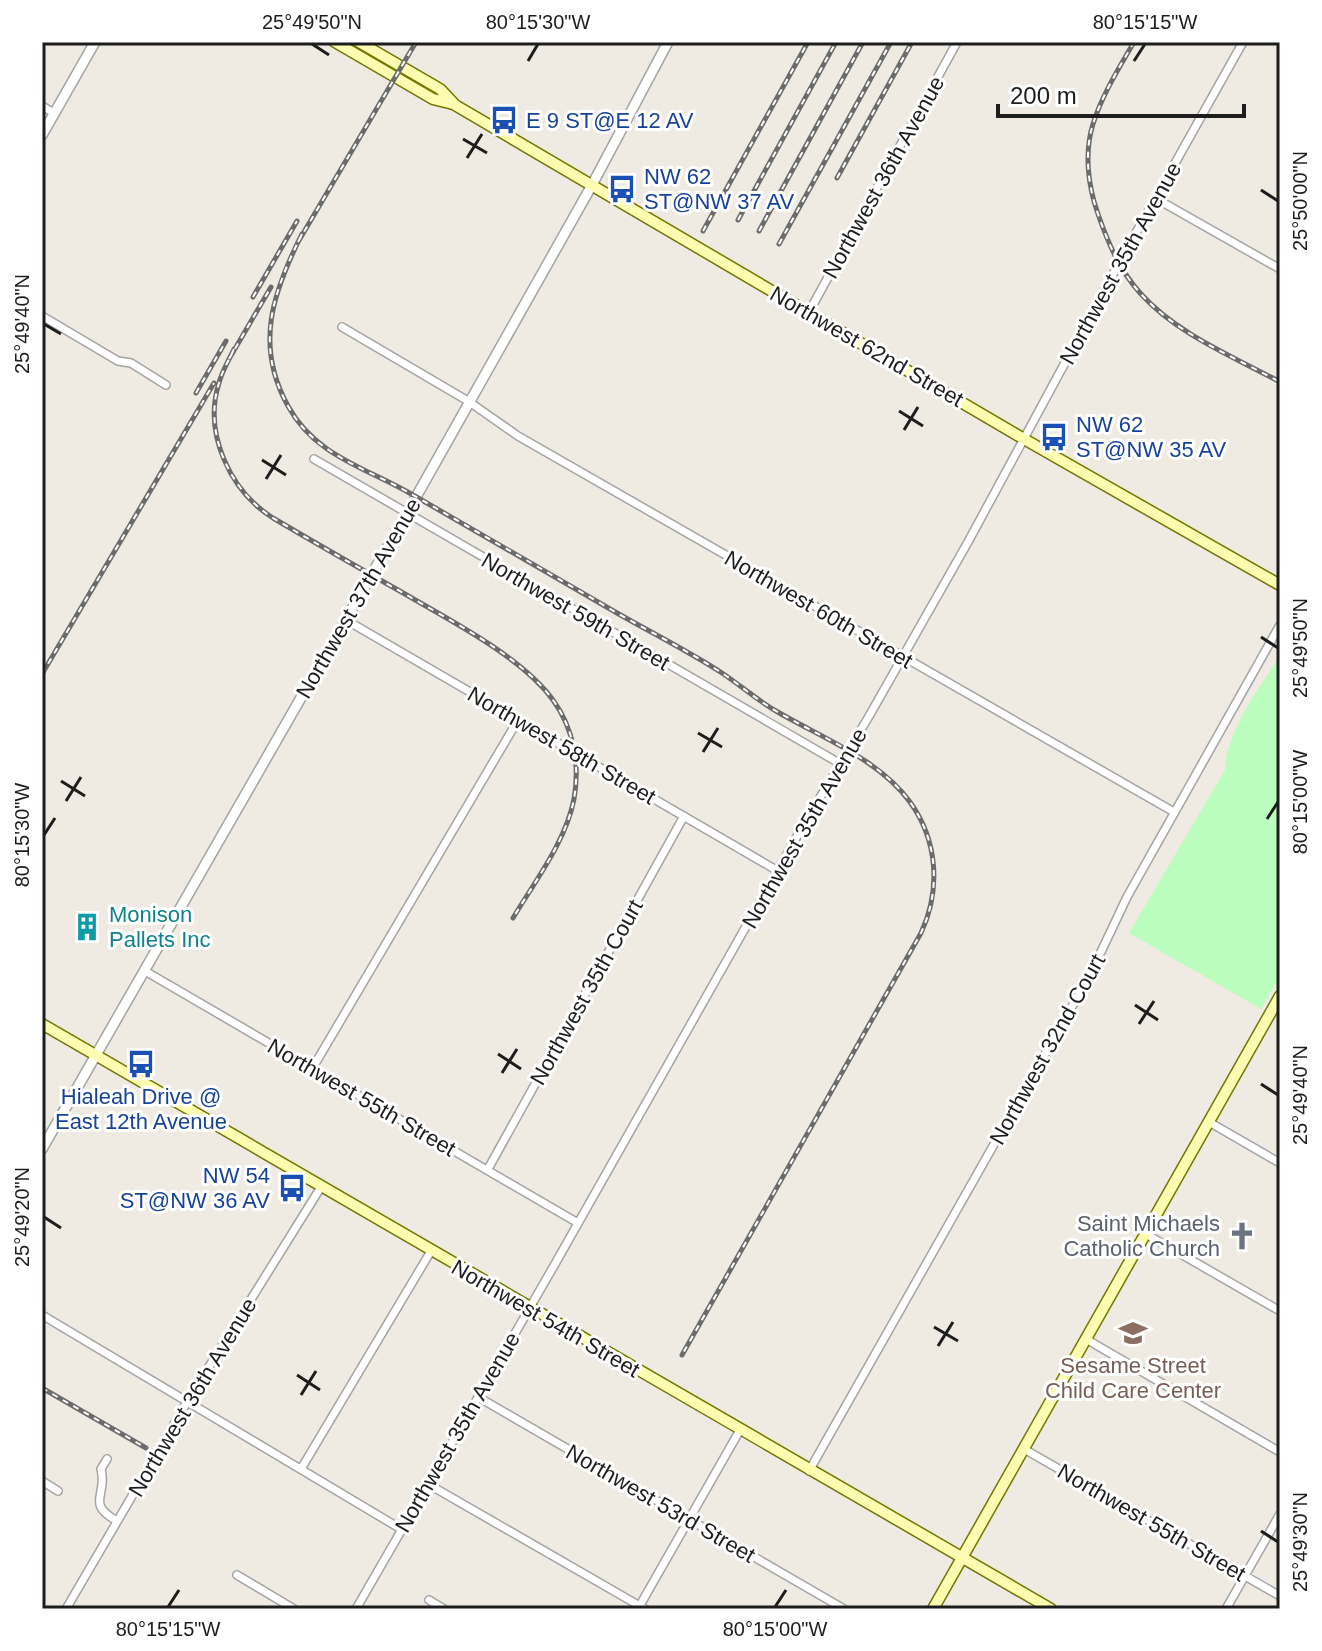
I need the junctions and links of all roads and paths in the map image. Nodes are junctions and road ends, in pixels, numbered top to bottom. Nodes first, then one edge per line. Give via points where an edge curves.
1 (95, 42) edge
2 (335, 42) edge
3 (359, 42) edge
4 (668, 42) edge
5 (957, 42) edge
6 (1243, 42) edge
7 (398, 72) junction
8 (42, 106) edge
9 (54, 113) junction
10 (42, 135) edge
11 (592, 185) junction
12 (1155, 198) junction
13 (1280, 269) edge
14 (809, 312) junction
15 (42, 316) edge
16 (342, 327) dead end
17 (166, 385) dead end
18 (468, 401) junction
19 (1024, 439) junction
20 (314, 459) dead end
21 (407, 513) junction
22 (1280, 585) edge
23 (346, 620) junction
24 (1280, 625) edge
25 (903, 657) junction
26 (518, 720) junction
27 (839, 763) junction
28 (1174, 812) junction
29 (684, 816) junction
30 (778, 871) junction
31 (145, 971) junction
32 (1280, 996) edge
33 (1276, 1014) edge
34 (42, 1024) edge
35 (96, 1055) junction
36 (312, 1069) junction
37 (1209, 1122) junction
38 (42, 1149) edge
39 (1280, 1163) edge
40 (488, 1169) junction
41 (321, 1187) junction
42 (578, 1223) junction
43 (1146, 1234) junction
44 (431, 1251) junction
45 (528, 1308) junction
46 (1280, 1311) edge
47 (42, 1315) edge
48 (1086, 1339) junction
49 (478, 1397) junction
50 (187, 1402) junction
51 (740, 1430) junction
52 (1024, 1449) junction
53 (1280, 1452) edge
54 (107, 1459) dead end
55 (301, 1469) junction
56 (809, 1471) junction
57 (42, 1481) edge
58 (428, 1484) junction
59 (58, 1491) dead end
60 (1280, 1514) edge
61 (689, 1518) junction
62 (117, 1521) junction
63 (401, 1529) junction
64 (962, 1559) junction
65 (237, 1575) dead end
66 (1245, 1575) junction
67 (1280, 1596) edge
68 (429, 1600) dead end
69 (641, 1608) edge
70 (66, 1609) edge
71 (294, 1609) edge
72 (356, 1609) edge
73 (444, 1609) edge
74 (844, 1609) edge
75 (933, 1609) edge
76 (1051, 1609) edge
77 (1226, 1609) edge

1 - 9 street
2 - 7 main road
3 - 7 main road
4 - 11 street, Northwest 37th Avenue
5 - 14 street, Northwest 36th Avenue
6 - 12 street, Northwest 35th Avenue
7 - 11 main road, Northwest 62nd Street via 433,99 455,105
8 - 9 street
9 - 10 street
11 - 14 main road, Northwest 62nd Street
11 - 18 street, Northwest 37th Avenue
12 - 13 street
12 - 19 street, Northwest 35th Avenue
14 - 19 main road, Northwest 62nd Street
15 - 17 street
16 - 18 street, Northwest 60th Street
18 - 21 street, Northwest 37th Avenue
18 - 25 street, Northwest 60th Street via 518,436
19 - 22 main road, Northwest 62nd Street
19 - 25 street, Northwest 35th Avenue
20 - 21 street, Northwest 59th Street
21 - 23 street, Northwest 37th Avenue
21 - 27 street, Northwest 59th Street
23 - 26 street, Northwest 58th Street
23 - 31 street, Northwest 37th Avenue
24 - 28 street, Northwest 32nd Court
25 - 27 street, Northwest 35th Avenue
25 - 28 street, Northwest 60th Street
26 - 29 street, Northwest 58th Street
26 - 36 street
27 - 30 street, Northwest 35th Avenue
28 - 56 street, Northwest 32nd Court via 1091,973
29 - 30 street, Northwest 58th Street
29 - 40 street, Northwest 35th Court
30 - 42 street, Northwest 35th Avenue
31 - 35 street, Northwest 37th Avenue
31 - 36 street, Northwest 55th Street
32 - 33 main road
33 - 37 main road
34 - 35 main road, Northwest 54th Street
35 - 38 street, Northwest 37th Avenue
35 - 41 main road, Northwest 54th Street
36 - 40 street, Northwest 55th Street
37 - 39 street
37 - 43 main road
40 - 42 street, Northwest 55th Street
41 - 44 main road, Northwest 54th Street
41 - 50 street, Northwest 36th Avenue
42 - 45 street, Northwest 35th Avenue
43 - 46 street
43 - 48 main road
44 - 45 main road, Northwest 54th Street
44 - 55 street
45 - 49 street, Northwest 35th Avenue
45 - 51 main road, Northwest 54th Street
47 - 50 street
48 - 52 main road
48 - 53 street
49 - 58 street, Northwest 35th Avenue
49 - 61 street, Northwest 53rd Street
50 - 55 street
50 - 62 street, Northwest 36th Avenue
51 - 56 main road, Northwest 54th Street
51 - 61 street
52 - 64 main road
52 - 66 street, Northwest 55th Street
54 - 62 street via 101,1469 99,1501 102,1511
55 - 63 street
56 - 64 main road, Northwest 54th Street
57 - 59 street
58 - 63 street, Northwest 35th Avenue
58 - 69 street
60 - 66 street
61 - 69 street
61 - 74 street, Northwest 53rd Street
62 - 70 street, Northwest 36th Avenue
63 - 72 street, Northwest 35th Avenue
64 - 75 main road
64 - 76 main road, Northwest 54th Street
65 - 71 street
66 - 67 street, Northwest 55th Street
66 - 77 street
68 - 73 street

